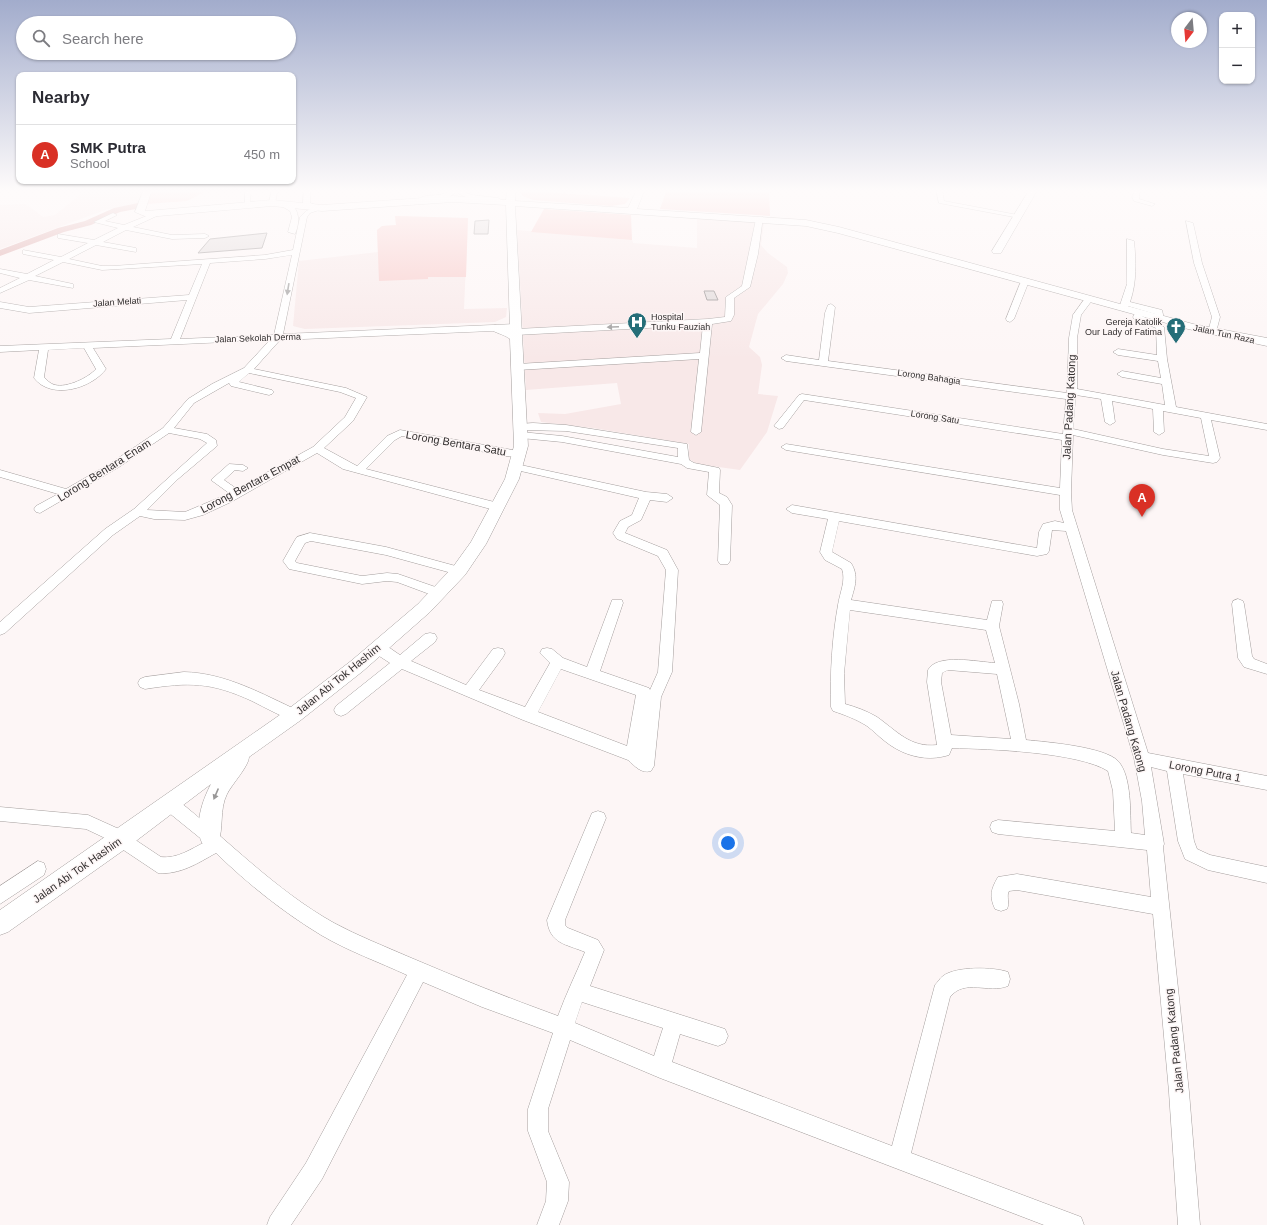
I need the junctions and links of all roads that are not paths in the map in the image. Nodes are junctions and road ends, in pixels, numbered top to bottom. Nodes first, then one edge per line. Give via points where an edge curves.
1 (87, 246) edge
2 (111, 246) edge
3 (289, 246) edge
4 (298, 246) edge
5 (512, 246) edge
6 (756, 246) edge
7 (899, 246) edge
8 (1000, 246) edge
9 (1130, 246) edge
10 (1194, 246) edge
11 (133, 250) dead end
12 (26, 252) dead end
13 (297, 252) junction
14 (287, 254) junction
15 (62, 259) junction
16 (207, 261) junction
17 (987, 270) junction
18 (0, 271) edge
19 (25, 277) junction
20 (1025, 281) junction
21 (70, 286) dead end
22 (0, 291) edge
23 (194, 297) junction
24 (1086, 304) junction
25 (0, 305) edge
26 (1124, 306) junction
27 (831, 307) dead end
28 (1139, 313) junction
29 (274, 315) dead end
30 (1010, 319) dead end
31 (1160, 319) junction
32 (708, 322) junction
33 (495, 328) junction
34 (516, 328) junction
35 (1212, 332) junction
36 (272, 336) junction
37 (175, 341) junction
38 (1267, 342) edge
39 (86, 345) junction
40 (44, 347) junction
41 (0, 349) edge
42 (1118, 352) dead end
43 (704, 356) junction
44 (786, 358) dead end
45 (1162, 359) junction
46 (823, 362) junction
47 (518, 367) junction
48 (247, 370) junction
49 (1122, 374) dead end
50 (1166, 382) junction
51 (269, 392) dead end
52 (1072, 394) junction
53 (1106, 397) junction
54 (1158, 407) junction
55 (1171, 409) junction
56 (1205, 415) junction
57 (1110, 422) dead end
58 (779, 426) dead end
59 (1267, 428) edge
60 (167, 430) junction
61 (521, 431) junction
62 (696, 432) dead end
63 (1159, 432) dead end
64 (1068, 435) junction
65 (786, 447) dead end
66 (317, 449) junction
67 (518, 461) junction
68 (684, 461) junction
69 (243, 468) dead end
70 (359, 470) junction
71 (0, 473) edge
72 (1065, 492) junction
73 (68, 493) junction
74 (236, 493) junction
75 (646, 496) junction
76 (667, 498) dead end
77 (498, 507) junction
78 (40, 509) dead end
79 (792, 509) dead end
80 (138, 512) junction
81 (834, 517) junction
82 (1071, 528) junction
83 (724, 562) dead end
84 (459, 571) junction
85 (440, 593) junction
86 (617, 603) dead end
87 (844, 604) junction
88 (997, 604) dead end
89 (1238, 604) dead end
90 (992, 626) junction
91 (0, 630) edge
92 (430, 638) dead end
93 (378, 648) junction
94 (498, 653) dead end
95 (547, 653) dead end
96 (400, 662) junction
97 (558, 662) junction
98 (1002, 669) junction
99 (1267, 669) edge
100 (592, 673) junction
101 (145, 683) dead end
102 (469, 692) junction
103 (341, 710) dead end
104 (294, 715) junction
105 (528, 716) junction
106 (945, 741) junction
107 (1020, 746) junction
108 (246, 750) junction
109 (633, 755) junction
110 (1142, 758) junction
111 (1174, 766) junction
112 (1267, 783) edge
113 (169, 803) junction
114 (0, 814) edge
115 (598, 818) dead end
116 (998, 827) dead end
117 (1123, 838) junction
118 (120, 840) junction
119 (213, 840) junction
120 (1156, 844) junction
121 (38, 869) dead end
122 (1267, 875) edge
123 (0, 896) edge
124 (1001, 903) dead end
125 (1160, 907) junction
126 (0, 924) edge
127 (419, 971) junction
128 (1001, 979) dead end
129 (576, 991) junction
130 (674, 1022) junction
131 (564, 1028) junction
132 (718, 1036) dead end
133 (660, 1068) junction
134 (899, 1159) junction
135 (278, 1225) edge
136 (548, 1225) edge
137 (1073, 1225) edge
138 (1189, 1225) edge

1 - 15 street
2 - 11 street
3 - 14 street
4 - 13 street
5 - 34 main road, Jalan Abi Tok Hashim
6 - 32 street via 746,287 730,297 728,319
7 - 17 main road
8 - 17 main road via 998,256
9 - 26 street via 1131,281
10 - 35 street via 1214,307 1216,317
12 - 15 street
13 - 14 street
13 -> 36 street
14 - 16 street
14 - 29 street
15 - 16 street via 102,268
15 - 19 street
16 - 23 street
17 - 20 main road
18 - 19 street
19 - 21 street
19 - 22 street
20 - 24 main road via 1069,294
20 - 30 street
23 - 25 street, Jalan Melati via 22,310
23 - 37 street
24 - 26 main road, Jalan Tun Raza via 1100,307
24 - 52 street, Jalan Padang Katong via 1077,315 1073,332
26 - 28 main road, Jalan Tun Raza
26 - 31 street via 1158,312
27 - 46 street
28 - 31 main road, Jalan Tun Raza
28 - 45 street via 1138,318 1160,326
31 - 35 main road, Jalan Tun Raza
32 -> 34 street
32 - 43 street
33 - 34 main road
33 - 34 main road via 508,332
33 - 36 street, Jalan Sekolah Derma
34 - 47 main road, Jalan Abi Tok Hashim
35 - 38 main road, Jalan Tun Raza
36 - 37 street, Jalan Sekolah Derma
36 - 48 street
37 - 39 street, Jalan Sekolah Derma
39 - 40 street, Jalan Sekolah Derma
39 - 40 street via 101,369 80,382 58,388 51,387 39,378
40 - 41 street, Jalan Sekolah Derma
42 - 45 street
43 - 47 street
43 - 62 street
44 - 46 street, Lorong Bahagia
45 - 50 street
46 - 52 street, Lorong Bahagia
47 - 61 main road, Jalan Abi Tok Hashim
48 - 51 street via 234,381 234,384
48 - 60 street, Lorong Bentara Enam via 191,401
48 - 66 street, Lorong Bentara Empat via 361,395 362,399 349,419
49 - 50 street
50 - 55 street
52 - 53 street, Lorong Bahagia
52 - 64 street, Jalan Padang Katong
53 - 54 street, Lorong Bahagia
53 - 57 street
54 - 55 street, Lorong Bahagia
54 - 63 street
55 - 56 street, Lorong Bahagia
56 - 59 street, Lorong Bahagia
56 - 64 street, Lorong Satu via 1215,458 1212,460
58 - 64 street, Lorong Satu via 802,397
60 - 73 street, Lorong Bentara Enam
60 - 80 street via 206,437 212,442 212,446 174,477
61 - 67 main road, Jalan Abi Tok Hashim
61 - 68 street via 643,456
61 - 68 street via 533,426 566,428 681,445 684,448
64 - 72 street, Jalan Padang Katong
65 - 72 street
66 - 70 street via 339,463
66 - 74 street, Lorong Bentara Empat
67 - 70 street, Lorong Bentara Satu via 505,453 400,433 391,438
67 - 75 street
67 - 77 main road, Jalan Abi Tok Hashim
68 - 83 street via 691,466 715,470 713,495 723,500 726,505
69 - 74 street via 233,466 217,480
70 - 77 street
71 - 73 street
72 - 82 street, Jalan Padang Katong
73 - 78 street, Lorong Bentara Enam
74 - 80 street, Lorong Bentara Empat via 189,515 165,516
75 - 76 street
75 - 109 street via 637,518 624,524 619,533 663,552 672,570 672,582 665,672 654,697 646,766
77 - 84 main road, Jalan Abi Tok Hashim via 478,544
79 - 81 street
80 - 91 street via 109,532
81 - 82 street via 1037,552 1043,551 1044,532 1047,527 1055,525
81 - 87 street via 826,552 829,557 844,563 849,569 851,577
82 - 110 street, Jalan Padang Katong
84 - 85 main road, Jalan Abi Tok Hashim
84 - 85 street via 383,549 310,537 301,540 289,561 293,566 362,580 398,578
85 - 93 main road, Jalan Abi Tok Hashim
86 - 100 street
87 - 90 street
87 - 106 street via 837,674 838,707 875,723 894,741 914,750 936,753 944,750
88 - 90 street
89 - 99 street via 1245,658 1249,663
90 - 98 street
92 - 96 street
93 - 96 street
93 - 104 main road, Jalan Abi Tok Hashim
94 - 102 street
95 - 97 street
96 - 102 street
96 - 103 street
97 - 100 street
97 - 105 street
98 - 106 street via 948,665 935,670 934,682
98 - 107 street
100 - 109 street via 644,692
101 - 104 street via 189,678 205,679 233,688
102 - 105 street
104 - 108 main road, Jalan Abi Tok Hashim
105 - 109 street
106 - 107 street
107 - 117 street via 1101,758 1113,766 1119,782
108 - 113 main road, Jalan Abi Tok Hashim
108 -> 119 main road via 226,775 214,796 210,819
110 - 111 street, Lorong Putra 1
110 - 120 street, Jalan Padang Katong
111 - 112 street, Lorong Putra 1
111 - 122 street via 1186,841 1191,854 1208,862
113 - 118 main road, Jalan Abi Tok Hashim
113 - 119 street
114 - 118 street via 88,822 100,826
115 - 129 street via 556,920 557,929 562,934 592,946 595,950
116 - 117 street
117 - 120 street
118 - 119 street via 158,865 168,866 186,861
118 - 126 main road, Jalan Abi Tok Hashim
119 - 127 street via 246,871 328,929
120 - 125 street, Jalan Padang Katong
121 - 123 street
124 - 125 street via 999,892 1004,883 1017,882
125 - 138 street, Jalan Padang Katong via 1179,1092
127 - 131 street via 482,998
127 - 135 street via 314,1171
128 - 134 street via 963,978 950,982 942,992
129 - 130 street
129 - 131 street
130 - 132 street
130 - 133 street
131 - 133 street
131 - 136 street via 538,1109 538,1132 558,1182 557,1201
133 - 134 street
134 - 137 street

